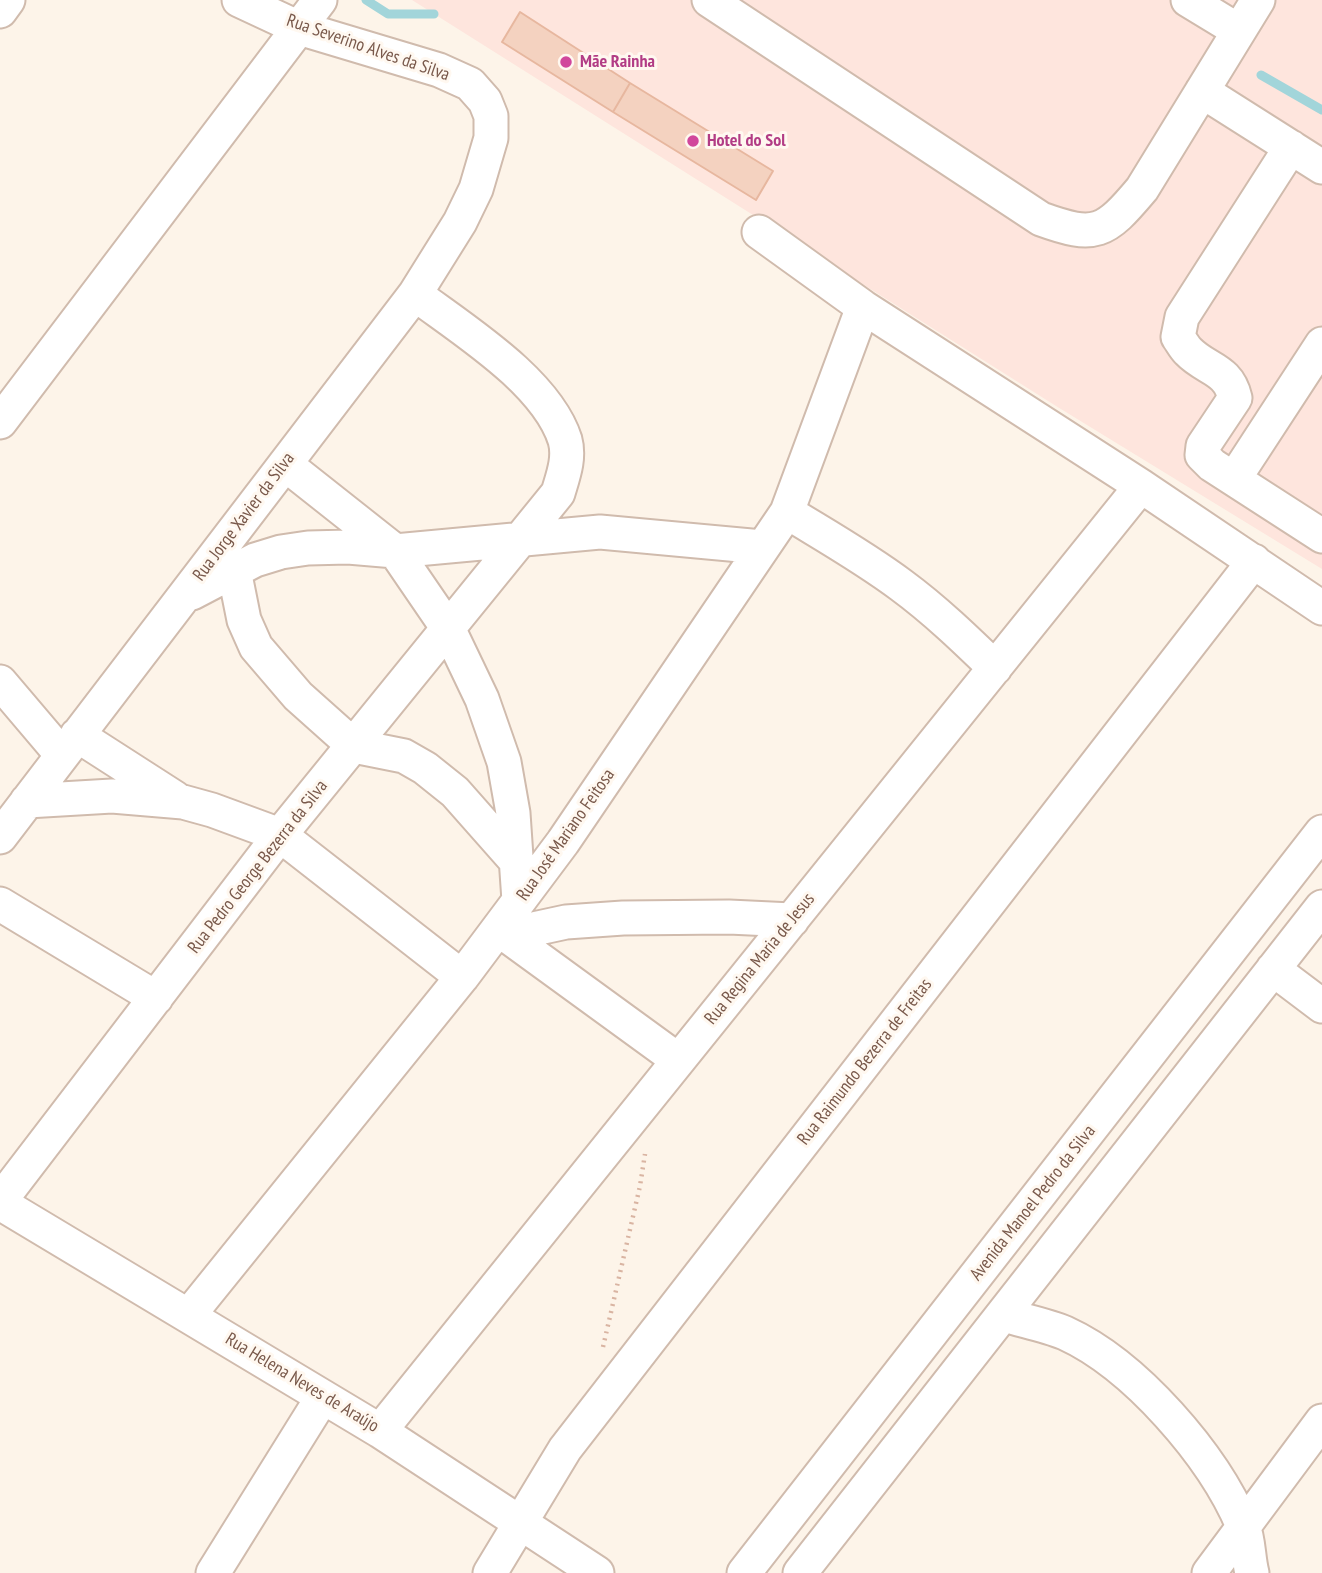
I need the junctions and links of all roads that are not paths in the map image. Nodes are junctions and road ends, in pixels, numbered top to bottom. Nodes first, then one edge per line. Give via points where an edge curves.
1 (8, 0) edge
2 (239, 0) edge
3 (709, 0) edge
4 (1188, 0) edge
5 (1258, 0) edge
6 (0, 10) edge
7 (307, 18) edge
8 (1240, 31) junction
9 (1202, 91) junction
10 (1291, 147) junction
11 (1322, 167) edge
12 (476, 189) joint
13 (759, 232) dead end
14 (415, 294) junction
15 (863, 307) junction
16 (1322, 344) edge
17 (0, 422) edge
18 (285, 464) junction
19 (1234, 479) junction
20 (1141, 486) junction
21 (787, 512) junction
22 (1317, 523) edge
23 (523, 538) junction
24 (762, 547) junction
25 (395, 551) junction
26 (1254, 561) junction
27 (234, 570) junction
28 (181, 599) junction
29 (1322, 608) edge
30 (449, 630) junction
31 (995, 668) junction
32 (0, 682) edge
33 (69, 745) junction
34 (354, 746) junction
35 (27, 801) junction
36 (183, 802) junction
37 (1322, 832) edge
38 (280, 835) junction
39 (0, 838) edge
40 (516, 861) junction
41 (519, 901) junction
42 (0, 904) edge
43 (1322, 907) edge
44 (792, 920) junction
45 (502, 932) junction
46 (1273, 969) junction
47 (462, 977) junction
48 (156, 998) junction
49 (1322, 1006) edge
50 (678, 1060) junction
51 (1064, 1164) junction
52 (1106, 1184) junction
53 (0, 1202) edge
54 (189, 1315) junction
55 (1004, 1315) junction
56 (322, 1398) junction
57 (1322, 1421) edge
58 (380, 1431) junction
59 (520, 1524) junction
60 (1244, 1528) junction
61 (213, 1573) edge
62 (489, 1573) edge
63 (597, 1573) edge
64 (744, 1573) edge
65 (800, 1573) edge
66 (1209, 1573) edge
67 (1252, 1573) edge

1 - 6 street
2 - 7 street, Rua Severino Alves da Silva
3 - 9 street via 1041,219 1069,229 1091,232 1119,217 1142,189
4 - 8 street
5 - 8 street
7 - 12 street, Rua Severino Alves da Silva via 470,84 491,116 491,138
7 - 17 street
8 - 9 street
9 - 10 street
10 - 11 street
10 - 19 street via 1182,317 1178,337 1189,352 1232,386 1236,398 1203,446 1202,455
12 - 14 street, Rua Jorge Xavier da Silva
13 - 15 street
14 - 18 street, Rua Jorge Xavier da Silva
14 - 23 street, Rua Pedro George Bezerra da Silva via 530,383 565,442 566,468 558,493
15 - 20 street
15 - 21 street, Rua José Mariano Feitosa
16 - 19 street
18 - 25 street
18 - 28 street, Rua Jorge Xavier da Silva
19 - 22 street
20 - 26 street
20 - 31 street, Rua Regina Maria de Jesus
21 - 24 street, Rua José Mariano Feitosa
21 - 31 street via 902,586
23 - 24 street via 600,532
23 - 25 street
23 - 30 street, Rua Pedro George Bezerra da Silva
24 - 41 street, Rua José Mariano Feitosa
25 - 27 street via 308,548 281,552
25 - 30 street
26 - 29 street
26 - 59 street, Rua Raimundo Bezerra de Freitas via 565,1450
27 - 28 street
27 - 34 street via 244,620 256,646 298,696
28 - 33 street, Rua Jorge Xavier da Silva
30 - 34 street, Rua Pedro George Bezerra da Silva
30 - 40 street via 482,699 504,762
31 - 44 street, Rua Regina Maria de Jesus
32 - 33 street
33 - 35 street, Rua Jorge Xavier da Silva
33 - 36 street
34 - 38 street, Rua Pedro George Bezerra da Silva
34 - 40 street via 404,756 425,768 455,792
35 - 36 street via 112,796
35 - 39 street, Rua Jorge Xavier da Silva
36 - 38 street
37 - 51 street, Avenida Manoel Pedro da Silva
38 - 47 street
38 - 48 street, Rua Pedro George Bezerra da Silva
40 - 41 street
41 - 45 street, Rua José Mariano Feitosa
42 - 48 street
43 - 46 street
44 - 45 street via 623,918
44 - 50 street, Rua Regina Maria de Jesus
45 - 47 street, Rua José Mariano Feitosa
45 - 50 street
46 - 49 street
46 - 52 street
47 - 54 street, Rua José Mariano Feitosa
48 - 53 street, Rua Pedro George Bezerra da Silva
50 - 58 street, Rua Regina Maria de Jesus
51 - 52 street
51 - 64 street, Avenida Manoel Pedro da Silva
52 - 55 street
53 - 54 street, Rua Helena Neves de Araújo
54 - 56 street, Rua Helena Neves de Araújo
55 - 60 street via 1063,1332 1120,1369 1161,1407 1207,1462
55 - 65 street
56 - 58 street, Rua Helena Neves de Araújo
56 - 61 street
57 - 60 street
58 - 59 street, Rua Helena Neves de Araújo
59 - 62 street, Rua Raimundo Bezerra de Freitas
59 - 63 street, Rua Helena Neves de Araújo
60 - 66 street
60 - 67 street

